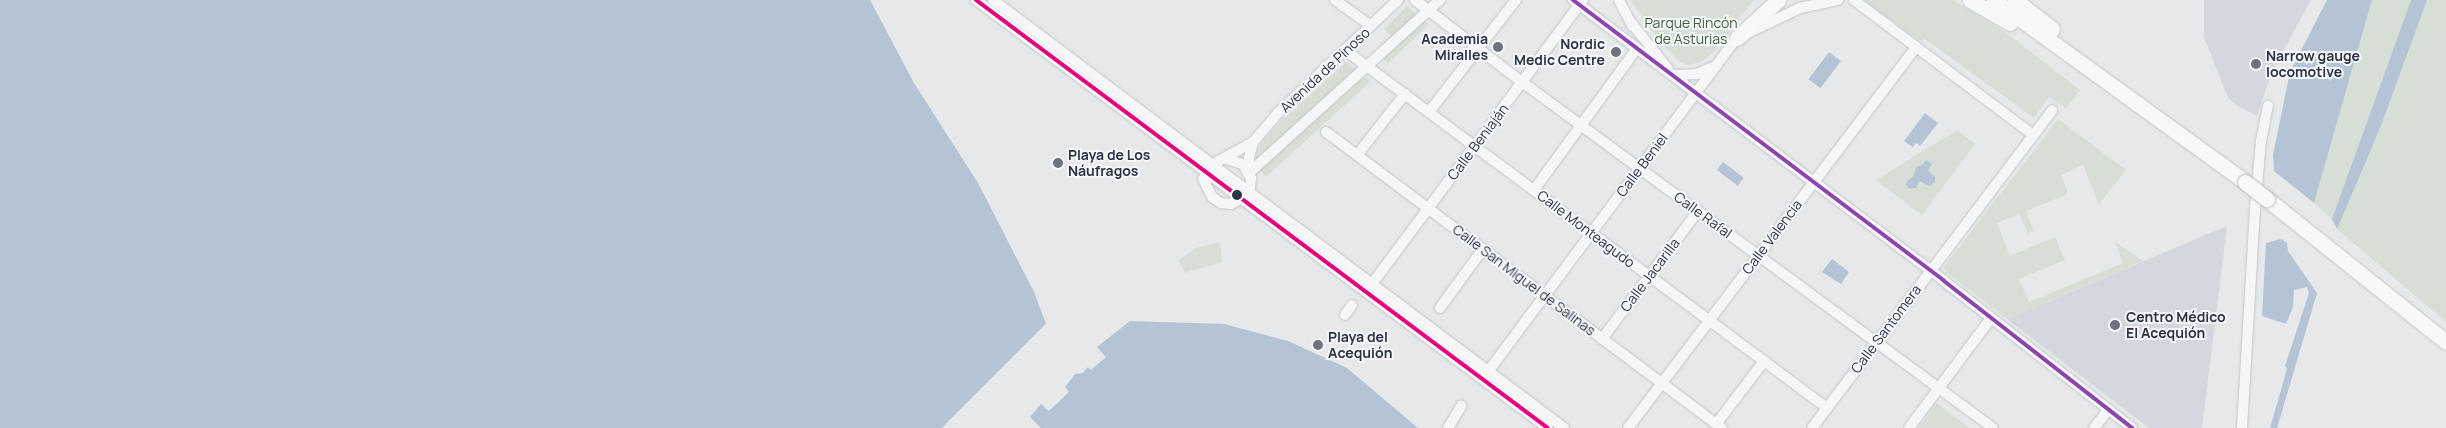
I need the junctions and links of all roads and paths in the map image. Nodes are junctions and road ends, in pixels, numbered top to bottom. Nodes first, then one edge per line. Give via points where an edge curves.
1 (976, 0) edge
2 (992, 0) edge
3 (1335, 0) edge
4 (1398, 0) edge
5 (1415, 0) edge
6 (1440, 0) edge
7 (1516, 0) edge
8 (1619, 0) edge
9 (1762, 0) edge
10 (1778, 0) edge
11 (1838, 0) edge
12 (1854, 0) edge
13 (1970, 0) edge
14 (1994, 0) edge
15 (2015, 0) edge
16 (1579, 2) edge
17 (1428, 10) junction
18 (1630, 21) junction
19 (1371, 26) junction
20 (1737, 38) junction
21 (1916, 46) junction
22 (1478, 48) junction
23 (1637, 48) junction
24 (1346, 50) junction
25 (1650, 58) junction
26 (1718, 64) junction
27 (1368, 66) junction
28 (1672, 75) junction
29 (1522, 82) junction
30 (1696, 93) junction
31 (1405, 94) junction
32 (2268, 106) dead end
33 (2052, 111) dead end
34 (1429, 112) junction
35 (2150, 112) junction
36 (1581, 125) junction
37 (1326, 132) dead end
38 (2033, 134) junction
39 (1253, 142) junction
40 (1475, 146) junction
41 (1357, 156) junction
42 (1227, 158) junction
43 (1198, 160) junction
44 (1640, 169) junction
45 (1208, 174) junction
46 (1250, 175) junction
47 (1813, 182) junction
48 (1534, 190) junction
49 (1245, 195) junction
50 (1260, 200) junction
51 (1428, 209) junction
52 (1698, 211) junction
53 (1591, 232) junction
54 (1483, 249) junction
55 (1758, 255) junction
56 (1930, 270) junction
57 (1649, 276) junction
58 (1372, 284) junction
59 (1544, 295) junction
60 (1352, 306) dead end
61 (1437, 311) dead end
62 (1345, 315) dead end
63 (1991, 318) junction
64 (1709, 320) junction
65 (1602, 339) junction
66 (1877, 342) junction
67 (2446, 342) edge
68 (1764, 361) junction
69 (1485, 375) junction
70 (1662, 383) junction
71 (1939, 388) junction
72 (1461, 406) dead end
73 (1827, 408) junction
74 (2109, 409) junction
75 (1721, 423) edge
76 (1448, 428) edge
77 (1548, 428) edge
78 (1564, 428) edge
79 (1628, 428) edge
80 (1812, 428) edge
81 (1909, 428) edge
82 (1993, 428) edge
83 (2094, 428) edge
84 (2132, 428) edge
85 (2242, 428) edge

1 - 43 street
2 - 43 street
3 - 19 street
4 - 19 street, Avenida de Pinoso
5 - 17 street, Calle Rafal
6 - 17 street
7 - 22 street
8 - 18 street
9 - 20 highway
10 - 20 highway
11 - 20 street, Calle Beniel via 1800,8
12 - 21 street
13 - 35 highway via 1999,16 2113,95
14 - 35 highway
15 - 35 highway via 2128,90
16 - 23 street
16 - 29 street, Calle Beniaján
17 - 22 street, Calle Rafal
17 - 27 street
18 - 25 street
18 - 28 street
19 - 24 street, Avenida de Pinoso
20 - 26 street, Calle Beniel
21 - 38 street
21 - 47 street, Calle Valencia
22 - 29 street, Calle Rafal
22 - 34 street
23 - 25 street
23 - 36 street
24 - 27 street, Calle Monteagudo
24 - 39 street, Avenida de Pinoso via 1278,113
25 - 28 street
26 - 28 street via 1697,74
26 - 30 street, Calle Beniel
27 - 31 street, Calle Monteagudo
27 - 46 street
28 - 30 street
29 - 36 street, Calle Rafal
29 - 40 street, Calle Beniaján
30 - 44 street, Calle Beniel
30 - 47 street
31 - 34 street, Calle Monteagudo
31 - 41 street
32 - 85 street via 2255,209
33 - 38 street, Calle Santomera
34 - 40 street, Calle Monteagudo
35 - 67 highway, bridge via 2267,199
36 - 44 street, Calle Rafal
36 - 48 street
37 - 41 street, Calle San Miguel de Salinas
38 - 56 street, Calle Santomera
39 - 42 street, Avenida de Pinoso
39 - 46 street via 1249,158
40 - 48 street, Calle Monteagudo
40 - 51 street, Calle Beniaján
41 - 51 street, Calle San Miguel de Salinas
42 - 43 street
42 - 45 street, Avenida de Pinoso
42 - 46 street via 1238,160
43 - 45 street
43 - 45 street
44 - 52 street, Calle Rafal
44 - 53 street, Calle Beniel
45 - 49 street
45 - 49 street via 1212,197 1221,203 1231,204
46 - 49 street
46 - 50 street
47 - 55 street, Calle Valencia
47 - 56 street
48 - 53 street, Calle Monteagudo
49 - 50 street
49 - 69 street
50 - 58 street
51 - 54 street, Calle San Miguel de Salinas
51 - 58 street, Calle Beniaján
52 - 55 street, Calle Rafal
52 - 57 street, Calle Jacarilla
53 - 57 street, Calle Monteagudo
53 - 59 street, Calle Beniel
54 - 59 street, Calle San Miguel de Salinas
54 - 61 street
55 - 64 street, Calle Valencia
55 - 66 street, Calle Rafal
56 - 63 street
56 - 66 street, Calle Santomera
57 - 64 street, Calle Monteagudo
57 - 65 street, Calle Jacarilla
58 - 69 street
59 - 65 street, Calle San Miguel de Salinas
59 - 69 street, Calle Beniel
60 - 62 street
63 - 71 street
63 - 74 street
64 - 68 street, Calle Monteagudo
64 - 70 street, Calle Valencia
65 - 70 street, Calle San Miguel de Salinas
66 - 71 street, Calle Rafal
66 - 73 street, Calle Santomera
68 - 73 street, Calle Monteagudo
68 - 75 street
69 - 77 street
69 - 78 street
70 - 75 street, Calle San Miguel de Salinas
70 - 79 street, Calle Valencia
71 - 81 street
71 - 82 street, Calle Rafal
72 - 76 street
73 - 80 street, Calle Santomera
74 - 83 street
74 - 84 street

